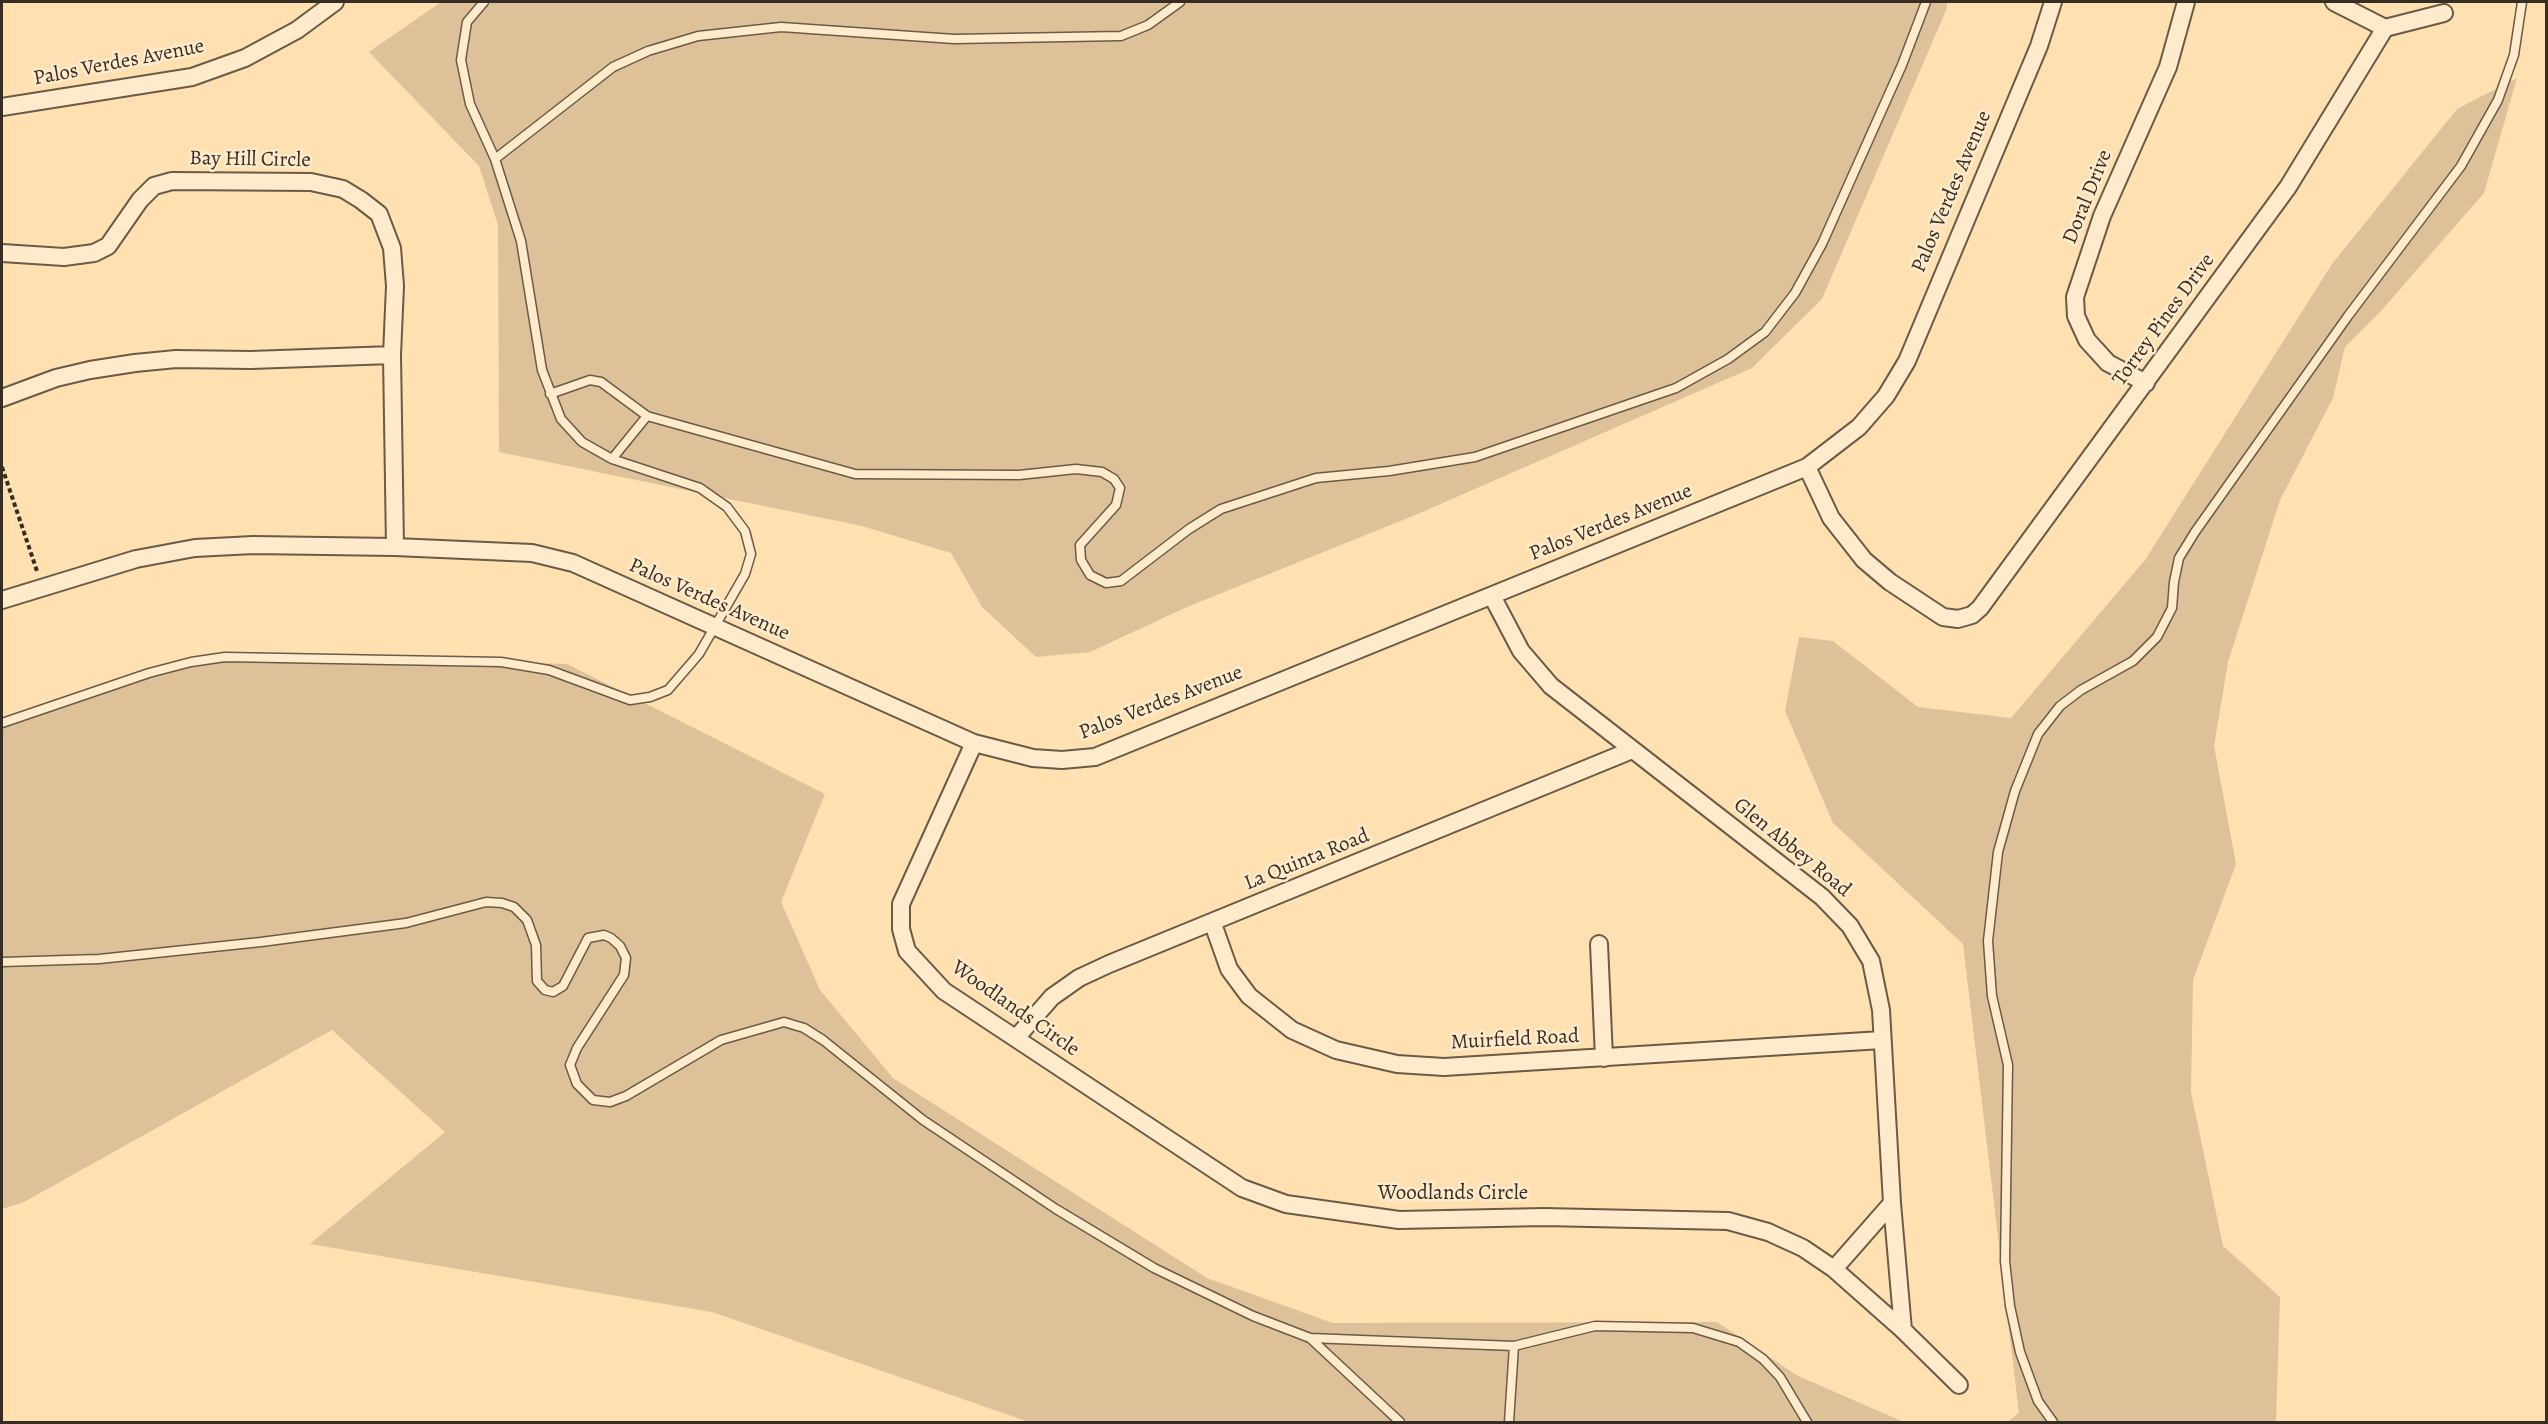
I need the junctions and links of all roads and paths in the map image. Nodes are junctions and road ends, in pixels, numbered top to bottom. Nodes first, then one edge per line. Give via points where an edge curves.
1 (335, 2) edge
2 (484, 2) edge
3 (1180, 2) edge
4 (1926, 2) edge
5 (2053, 2) edge
6 (2186, 2) edge
7 (2334, 2) edge
8 (2522, 2) edge
9 (2444, 14) dead end
10 (2385, 28) junction
11 (2, 107) edge
12 (495, 159) junction
13 (2, 253) edge
14 (392, 355) junction
15 (2146, 383) junction
16 (550, 394) junction
17 (2, 398) edge
18 (647, 416) junction
19 (612, 459) junction
20 (2, 467) edge
21 (1807, 467) junction
22 (395, 547) junction
23 (43, 589) junction
24 (1492, 596) junction
25 (2, 600) edge
26 (713, 626) junction
27 (2, 723) edge
28 (974, 743) junction
29 (1632, 750) junction
30 (1212, 924) junction
31 (1599, 944) dead end
32 (2, 962) edge
33 (1016, 1038) junction
34 (1882, 1041) junction
35 (1604, 1058) junction
36 (1892, 1203) junction
37 (1834, 1269) junction
38 (1904, 1330) junction
39 (1310, 1338) junction
40 (1514, 1346) junction
41 (1959, 1385) dead end
42 (1400, 1422) edge
43 (1509, 1422) edge
44 (1807, 1422) edge
45 (2053, 1422) edge

1 - 11 street, Palos Verdes Avenue via 297,30 245,58 192,77
2 - 12 lane via 467,22 461,60 470,104
3 - 12 lane via 1148,25 1121,36 1102,38 954,39 781,27 699,36 648,51 613,67
4 - 18 lane via 1822,244 1795,293 1765,332 1728,359 1676,388 1475,457 1316,478 1221,509 1121,581 1106,583 1090,575 1081,560 1080,545 1116,505 1120,488 1102,472 855,474
5 - 21 street, Palos Verdes Avenue via 1907,361 1886,396 1859,427
6 - 15 street, Doral Drive via 2168,67 2102,216 2075,297 2076,316 2087,340 2108,363
7 - 10 street
8 - 45 lane via 2514,55 2502,89 2461,165 2195,532 2179,558 2172,608 2157,637 2133,661 2060,706 2038,734 2015,790 1998,852 1988,941 1992,996 2008,1065 2005,1261 2020,1352 2038,1401
9 - 10 street
10 - 15 street, Torrey Pines Drive via 2288,187
12 - 16 lane via 521,241 530,307
13 - 14 street, Bay Hill Circle via 70,257 94,253 108,246 154,186 172,181 311,183 344,189 379,214 392,248
14 - 17 street via 135,363 90,369
14 - 22 street, Bay Hill Circle
15 - 21 street, Torrey Pines Drive via 1980,608 1959,619 1943,617 1864,560 1831,518
16 - 18 lane via 590,380 601,382
16 - 19 lane via 561,419 582,442
18 - 19 lane
19 - 26 lane via 700,489 727,507 745,531 751,554 745,574
20 - 23 path
21 - 24 street, Palos Verdes Avenue
22 - 23 street, Palos Verdes Avenue via 195,548 136,559
22 - 26 street, Palos Verdes Avenue via 532,553 573,563
23 - 25 street, Palos Verdes Avenue
24 - 28 street, Palos Verdes Avenue via 1095,757 1033,758
24 - 29 street, Glen Abbey Road via 1521,651 1551,686
26 - 27 lane via 699,654 668,690 650,698 630,700 549,670 501,662 225,657 148,673
26 - 28 street, Palos Verdes Avenue
28 - 33 street, Woodlands Circle via 902,904 901,929 907,951 944,991
29 - 30 street, La Quinta Road
29 - 34 street, Glen Abbey Road via 1822,897 1850,926 1871,961 1881,1010
30 - 33 street, La Quinta Road via 1079,978 1052,997
30 - 35 street, Muirfield Road via 1229,969 1249,996 1292,1030 1336,1050 1397,1064 1444,1067
31 - 35 street
32 - 39 lane via 99,960 250,943 406,923 486,902 502,903 514,907 527,920 536,945 537,981 545,990 553,992 563,986 588,938 611,938 626,958 624,975 570,1065 577,1084 593,1100 610,1102 626,1096 743,1032 784,1022 804,1028 923,1120 1056,1209 1154,1268 1253,1316
33 - 37 street, Woodlands Circle via 1242,1188 1264,1198 1331,1212 1400,1220 1556,1217 1728,1221 1768,1232 1803,1248
34 - 35 street, Muirfield Road
34 - 36 street, Glen Abbey Road
36 - 37 street
36 - 38 street, Glen Abbey Road
37 - 38 street, Woodlands Circle
38 - 41 street, Woodlands Circle
39 - 40 lane
39 - 42 lane
40 - 43 lane
40 - 44 lane via 1595,1326 1693,1328 1739,1342 1763,1359 1780,1377

